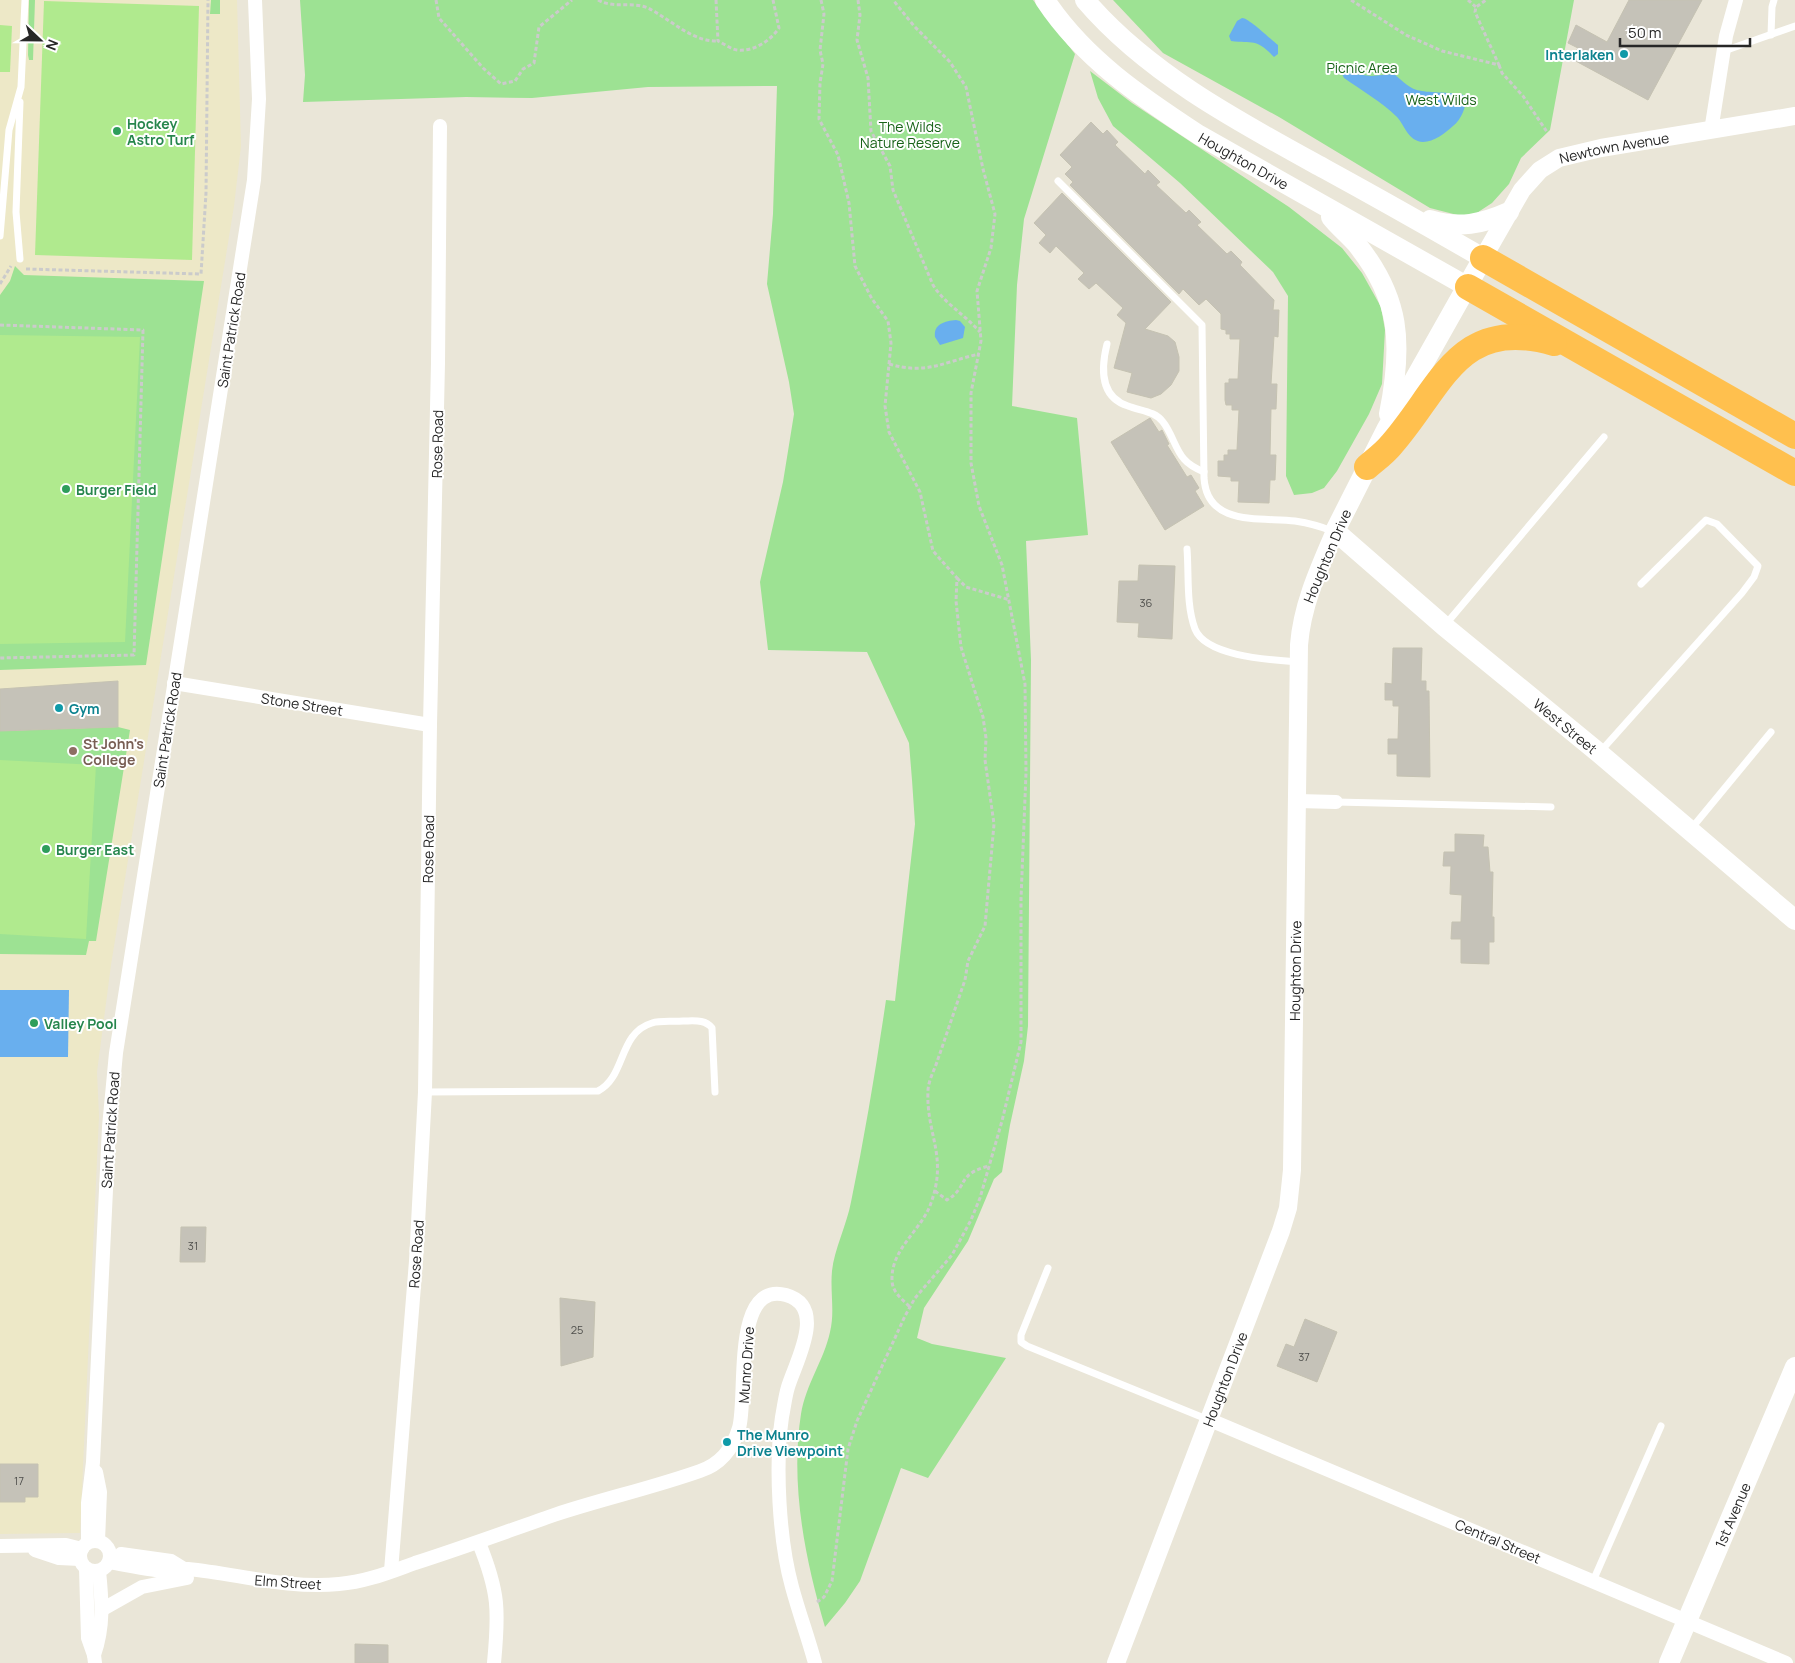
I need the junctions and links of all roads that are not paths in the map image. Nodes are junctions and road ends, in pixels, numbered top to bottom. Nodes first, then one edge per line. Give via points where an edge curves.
1 (24, 0) edge
2 (255, 0) edge
3 (1045, 0) edge
4 (1085, 0) edge
5 (1736, 0) edge
6 (1774, 0) edge
7 (1795, 26) edge
8 (1771, 35) junction
9 (1724, 51) junction
10 (21, 87) junction
11 (1795, 116) edge
12 (440, 126) dead end
13 (1711, 131) junction
14 (1058, 181) dead end
15 (1318, 203) junction
16 (1397, 209) junction
17 (1509, 212) junction
18 (0, 236) edge
19 (1483, 258) junction
20 (20, 259) road end
21 (1468, 286) junction
22 (1107, 344) dead end
23 (1581, 351) junction
24 (1386, 430) junction
25 (1795, 436) edge
26 (1604, 437) dead end
27 (1367, 467) junction
28 (1204, 472) junction
29 (1795, 473) edge
30 (1335, 532) junction
31 (1187, 548) dead end
32 (1641, 584) dead end
33 (1444, 626) junction
34 (1298, 662) junction
35 (174, 683) junction
36 (430, 724) junction
37 (1771, 732) dead end
38 (1599, 754) junction
39 (1298, 801) junction
40 (1336, 802) joint
41 (1551, 806) dead end
42 (1689, 831) junction
43 (1795, 920) edge
44 (425, 1092) junction
45 (715, 1092) dead end
46 (1048, 1268) dead end
47 (1795, 1367) edge
48 (1210, 1420) junction
49 (1661, 1426) dead end
50 (479, 1543) junction
51 (0, 1546) edge
52 (94, 1556) junction
53 (391, 1572) junction
54 (217, 1574) junction
55 (1593, 1581) junction
56 (103, 1609) junction
57 (1687, 1622) junction
58 (95, 1659) edge
59 (494, 1663) edge
60 (815, 1663) edge
61 (1116, 1663) edge
62 (1669, 1663) edge
63 (1786, 1663) edge

1 - 10 lane
2 - 35 street, Saint Patrick Road via 259,99 254,180
3 - 15 main road, Houghton Drive via 1083,48 1130,88 1199,135
4 - 16 main road via 1131,45 1198,94 1266,137
5 - 9 street
6 - 8 lane
7 - 8 lane
8 - 9 lane
9 - 13 street
10 - 18 lane via 9,130
10 - 20 lane via 16,212
11 - 13 street, Newtown Avenue
12 - 36 street, Rose Road
13 - 17 street, Newtown Avenue via 1601,148 1559,158 1540,170 1522,190
14 - 28 lane via 1202,324
15 - 21 main road, Houghton Drive
15 - 24 main road via 1371,263 1394,310 1398,358
16 - 17 main road via 1454,226 1480,223
16 - 19 main road
17 - 19 street, Newtown Avenue
19 - 21 main road, Houghton Drive
19 - 25 highway
21 - 23 highway
21 - 24 main road, Houghton Drive
22 - 28 lane via 1103,377 1109,392 1127,406 1160,418 1184,459
23 - 27 highway via 1519,338 1497,339 1477,346 1452,363 1392,445
23 - 29 highway
24 - 27 main road, Houghton Drive
26 - 33 lane
27 - 30 main road, Houghton Drive
28 - 30 lane via 1208,495 1232,515 1243,519 1313,524
30 - 33 main road, West Street
30 - 34 street, Houghton Drive via 1305,609
31 - 34 lane via 1195,631 1205,643 1255,658
32 - 38 lane via 1706,520 1717,524 1758,566 1742,593
33 - 38 main road, West Street
34 - 39 street, Houghton Drive
35 - 36 street, Stone Street
35 - 52 street, Saint Patrick Road via 116,1053 109,1127 93,1462 100,1492
36 - 44 street, Rose Road
37 - 42 lane
38 - 42 main road, West Street
39 - 40 street
39 - 48 street, Houghton Drive via 1290,1197 1281,1232
40 - 41 lane
42 - 43 main road, West Street
44 - 45 lane via 598,1091 612,1080 626,1046 644,1026 654,1022 701,1021 712,1028
44 - 53 street, Rose Road via 416,1261
46 - 48 lane via 1021,1335 1022,1342
47 - 57 main road, 1st Avenue
48 - 55 street, Central Street
48 - 61 street, Houghton Drive
49 - 55 lane
50 - 53 street, Munro Drive
50 - 59 street via 498,1601
50 - 60 street, Munro Drive via 591,1503 701,1471 718,1461 730,1449 740,1425 745,1344 752,1314 767,1296 788,1296 800,1305 807,1328 788,1387 781,1428 781,1512 791,1585
51 - 52 street, Elm Street via 66,1545
52 - 54 street, Elm Street via 168,1571 185,1569
52 - 56 street, Saint Patrick Road
52 - 58 street, Saint Patrick Road via 88,1638
53 - 54 street, Elm Street via 360,1581 311,1585
54 - 56 street via 152,1584
55 - 57 street, Central Street
56 - 58 street, Saint Patrick Road
57 - 62 main road, 1st Avenue
57 - 63 street, Central Street

